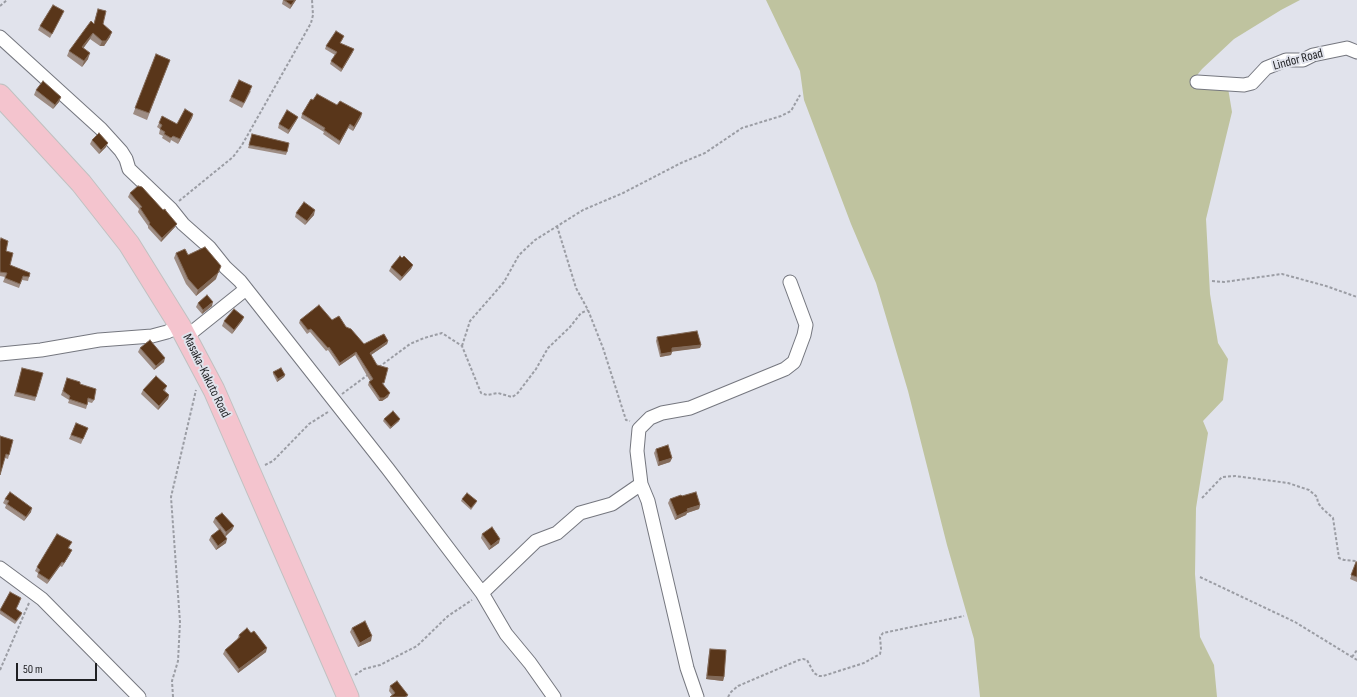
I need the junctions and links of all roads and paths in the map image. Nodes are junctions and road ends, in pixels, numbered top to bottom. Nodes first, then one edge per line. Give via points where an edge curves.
1 (8, 0) edge
2 (312, 0) edge
3 (0, 6) edge
4 (0, 37) edge
5 (1357, 52) edge
6 (1197, 82) dead end
7 (0, 95) edge
8 (800, 95) dead end
9 (171, 209) junction
10 (558, 226) junction
11 (1212, 281) dead end
12 (790, 282) dead end
13 (246, 289) junction
14 (1357, 297) edge
15 (588, 310) junction
16 (183, 331) junction
17 (462, 346) junction
18 (0, 354) edge
19 (201, 366) junction
20 (378, 368) edge
21 (371, 372) edge
22 (335, 403) junction
23 (643, 426) junction
24 (250, 473) junction
25 (641, 484) junction
26 (1202, 498) dead end
27 (1357, 561) edge
28 (0, 568) edge
29 (1200, 576) dead end
30 (35, 593) junction
31 (482, 593) junction
32 (964, 616) dead end
33 (1357, 650) edge
34 (1352, 657) junction
35 (1357, 660) edge
36 (0, 670) edge
37 (345, 690) edge
38 (139, 697) edge
39 (173, 697) edge
40 (554, 697) edge
41 (697, 697) edge
42 (728, 697) edge

1 - 3 path
2 - 9 path via 311,23 242,145 233,157
4 - 9 street via 101,128 121,151 129,169
5 - 6 street, Lindor Road via 1347,48 1313,55 1303,60 1286,60 1266,68 1252,83 1244,85
7 - 16 highway, Masaka-Kakuto Road via 81,183 129,244
8 - 10 path via 791,111 742,128 705,153 582,210
9 - 13 street
10 - 15 path via 576,288
10 - 17 path via 535,240 519,255 504,282 470,322
11 - 14 path via 1224,282 1282,274
12 - 23 street via 806,325 794,362 785,369 696,405 650,418
13 - 16 street
13 - 22 street
15 - 17 path via 580,312 570,327 548,348 536,369 512,397 498,393 481,393
15 - 23 path via 626,420
16 - 18 street
16 - 19 highway, Masaka-Kakuto Road
17 - 20 path via 442,333 436,334 410,344
19 - 24 highway, Masaka-Kakuto Road
19 - 39 path via 171,497 180,622 178,661 172,681
21 - 22 path
22 - 24 path via 309,424 273,461
22 - 31 street
23 - 25 street via 639,429 637,442
24 - 37 highway, Masaka-Kakuto Road
25 - 31 street via 612,504 580,513 565,528 536,541
25 - 41 street via 648,501 687,668
26 - 27 path via 1222,477 1236,476 1288,483 1309,490 1333,518 1339,558
28 - 30 street
29 - 34 path via 1295,622
30 - 36 path
30 - 38 street via 79,634
31 - 37 path via 448,616 417,646 380,665 364,669
31 - 40 street via 506,634
32 - 42 path via 883,633 880,637 880,654 864,663 819,676 814,673 807,660 799,660 738,686
33 - 34 path
34 - 35 path

